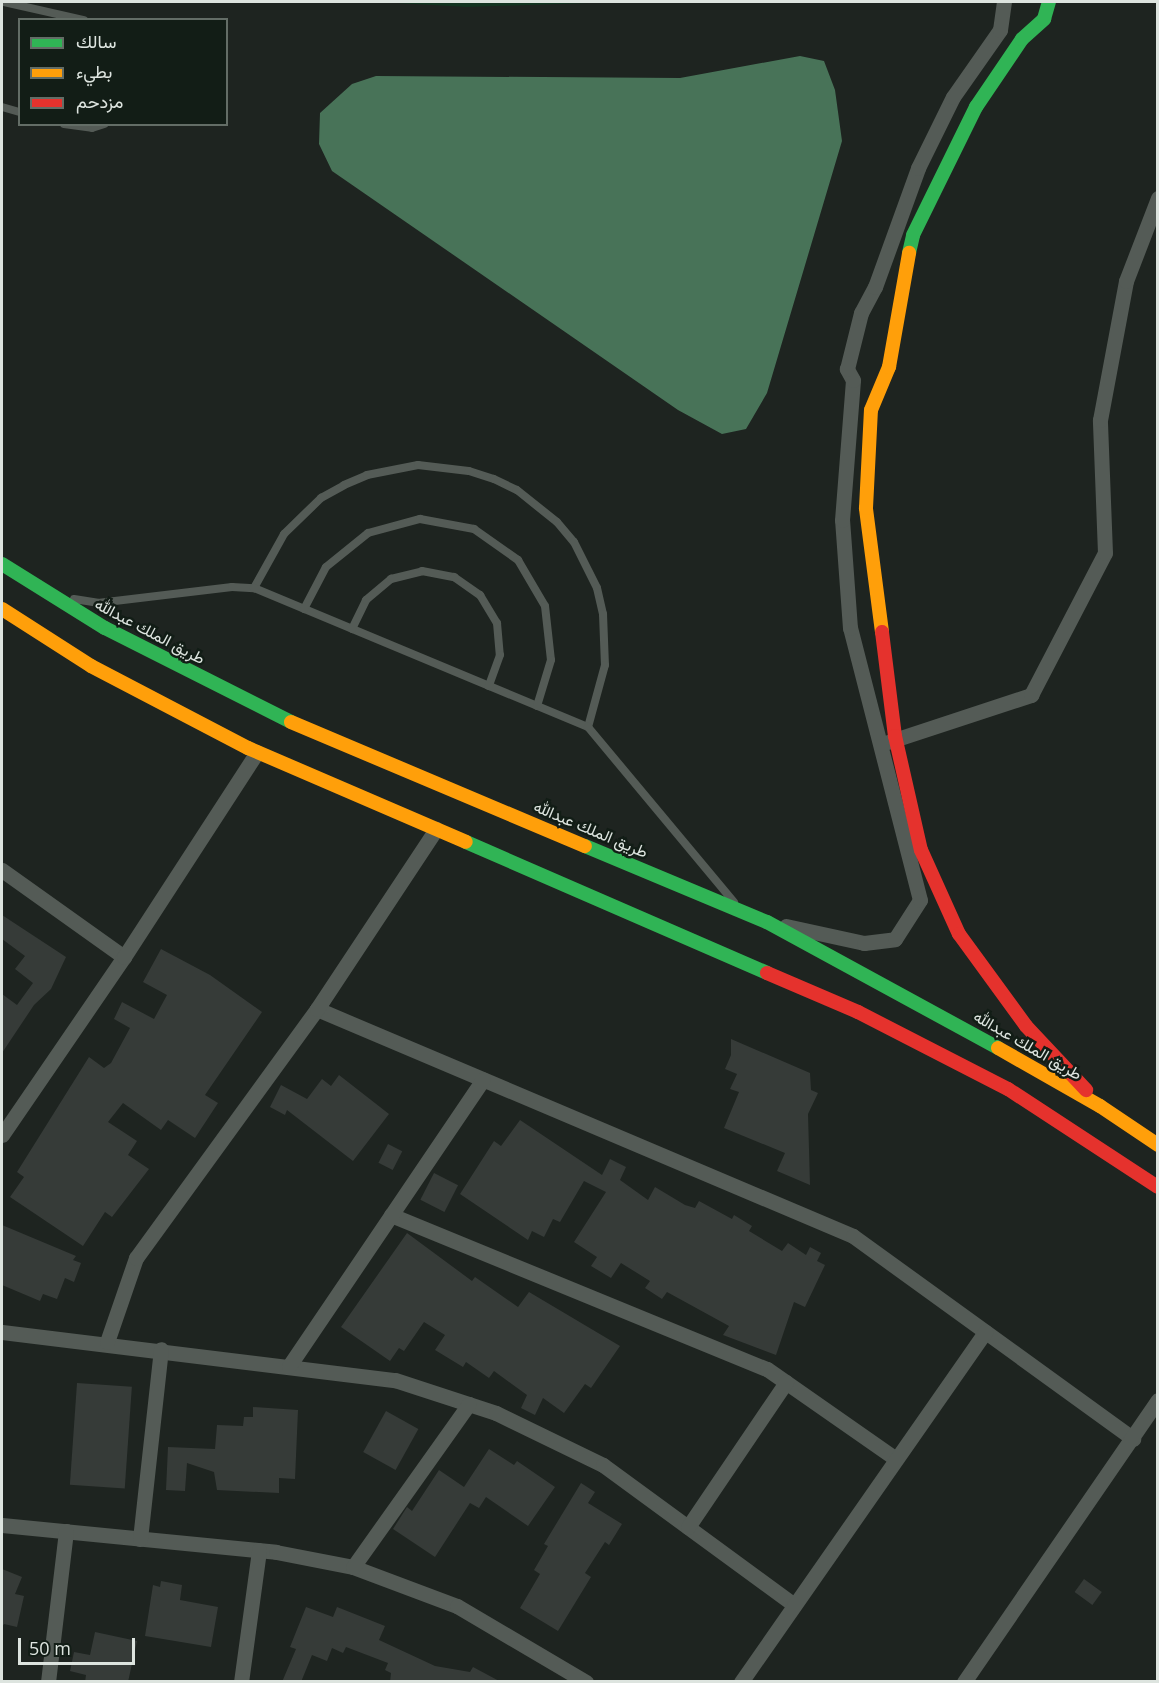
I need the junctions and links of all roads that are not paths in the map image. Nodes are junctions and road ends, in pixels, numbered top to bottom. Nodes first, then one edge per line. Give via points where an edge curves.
1 (4, 2) edge
2 (1005, 2) edge
3 (1049, 2) edge
4 (75, 18) edge
5 (1000, 30) junction
6 (1022, 39) junction
7 (2, 107) edge
8 (18, 111) edge
9 (78, 126) edge
10 (98, 126) edge
11 (1158, 198) edge
12 (853, 381) junction
13 (879, 384) junction
14 (2, 564) edge
15 (254, 588) junction
16 (42, 589) junction
17 (2, 609) edge
18 (304, 609) junction
19 (2, 618) edge
20 (352, 629) junction
21 (37, 632) junction
22 (489, 686) junction
23 (537, 706) junction
24 (588, 727) junction
25 (895, 736) junction
26 (879, 747) junction
27 (257, 752) junction
28 (899, 753) junction
29 (436, 829) junction
30 (2, 870) edge
31 (740, 910) junction
32 (767, 922) junction
33 (124, 957) junction
34 (317, 1009) junction
35 (483, 1079) junction
36 (1100, 1106) junction
37 (2, 1135) edge
38 (1158, 1145) edge
39 (1158, 1187) edge
40 (391, 1215) junction
41 (2, 1332) edge
42 (985, 1332) junction
43 (108, 1342) junction
44 (160, 1349) junction
45 (289, 1366) junction
46 (786, 1382) junction
47 (1158, 1400) edge
48 (469, 1404) junction
49 (1133, 1439) junction
50 (896, 1459) junction
51 (2, 1525) edge
52 (688, 1527) junction
53 (66, 1531) junction
54 (140, 1539) junction
55 (259, 1550) junction
56 (353, 1568) junction
57 (794, 1605) junction
58 (48, 1682) edge
59 (241, 1682) edge
60 (586, 1682) edge
61 (741, 1682) edge
62 (964, 1682) edge

1 - 4 lane
2 - 5 street
3 - 6 street via 1044,20
5 - 6 street
5 - 12 street via 953,97 918,168 875,287 861,313 847,369
6 - 13 street via 976,107 913,235 899,294 889,367
7 - 8 lane
9 - 10 lane
11 - 25 street via 1126,281 1100,420 1105,553 1031,695
12 - 13 street
12 - 26 street via 843,542 850,628
13 - 25 street via 871,410 866,508
14 - 16 street, طريق الملك عبدالله
15 - 16 lane via 232,587 98,603
15 - 18 lane
15 - 24 lane via 284,534 321,498 344,485 368,475 418,465 470,471 494,479 517,490 557,522 587,565 597,588 603,614 605,665
16 - 31 street, طريق الملك عبدالله via 105,628 260,709
17 - 21 street
18 - 20 lane
18 - 23 lane via 326,567 368,533 420,519 474,529 518,560 545,606 551,660
19 - 21 street
20 - 22 lane
20 - 22 lane via 366,600 391,579 422,571 454,577 480,595 496,622 500,655
21 - 27 street via 91,666
22 - 23 lane
23 - 24 lane
24 - 31 lane
25 - 26 street
25 - 28 street
26 - 28 street
26 - 32 street via 920,900 908,920 895,939 864,943
27 - 29 street
27 - 33 street
28 - 36 street via 921,850 959,934 1026,1026
29 - 34 street
29 - 39 street via 858,1012 1008,1089
30 - 33 street
31 - 32 street, طريق الملك عبدالله
32 - 36 street, طريق الملك عبدالله
33 - 37 street
34 - 35 street
34 - 43 street via 136,1258
35 - 40 street
35 - 42 street via 853,1236
36 - 38 street, طريق الملك عبدالله
40 - 45 street
40 - 46 street via 767,1368
41 - 43 street
42 - 49 street
42 - 50 street
43 - 44 street
44 - 45 street
44 - 54 street
45 - 48 street via 395,1380
46 - 50 street
46 - 52 street
47 - 49 street
48 - 52 street via 603,1465
48 - 56 street
49 - 62 street
50 - 57 street
51 - 53 street
52 - 57 street
53 - 54 street
53 - 58 street
54 - 55 street
55 - 56 street
55 - 59 street
56 - 60 street via 457,1606
57 - 61 street

